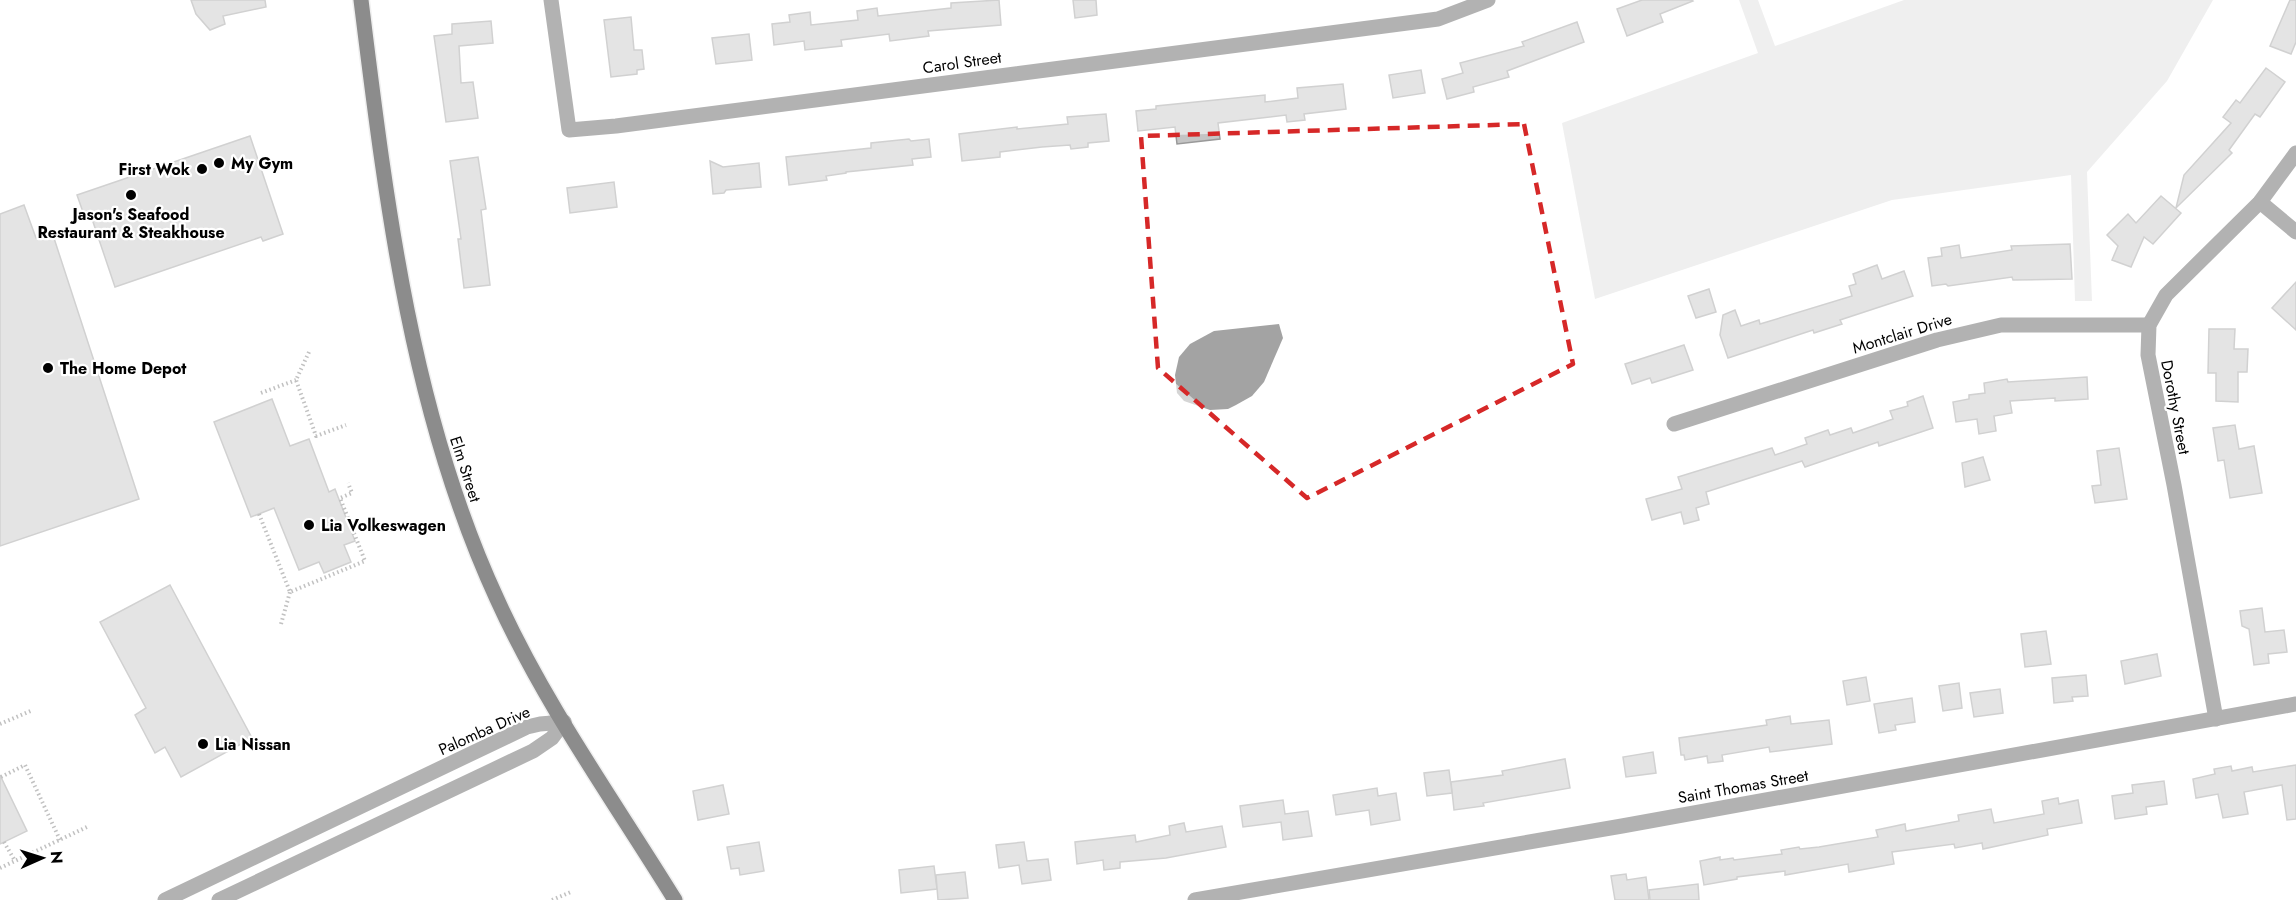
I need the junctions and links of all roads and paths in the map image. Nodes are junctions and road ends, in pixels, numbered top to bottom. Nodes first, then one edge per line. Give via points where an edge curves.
1 (361, 0) edge
2 (551, 0) edge
3 (1488, 0) edge
4 (2296, 153) edge
5 (2260, 202) junction
6 (2296, 232) edge
7 (2149, 325) junction
8 (309, 352) dead end
9 (296, 380) junction
10 (261, 393) dead end
11 (1674, 424) dead end
12 (346, 425) dead end
13 (348, 483) dead end
14 (258, 514) dead end
15 (290, 592) junction
16 (281, 624) dead end
17 (2296, 704) edge
18 (33, 710) dead end
19 (2216, 719) junction
20 (564, 722) junction
21 (0, 724) edge
22 (1, 777) edge
23 (89, 826) dead end
24 (60, 840) junction
25 (4, 842) dead end
26 (15, 861) junction
27 (0, 868) edge
28 (570, 892) dead end
29 (165, 900) edge
30 (219, 900) edge
31 (552, 900) edge
32 (675, 900) edge
33 (1195, 900) edge

1 - 20 main road, Elm Street via 402,279 430,413 486,575
2 - 3 street, Carol Street via 569,130 1438,19
4 - 5 street, Dorothy Street
5 - 6 street
5 - 7 street, Dorothy Street via 2166,295
7 - 11 street, Montclair Drive via 2001,325 1937,340
7 - 19 street, Dorothy Street via 2148,355
8 - 9 path
9 - 10 path
9 - 12 path via 316,436
13 - 15 path via 352,493 340,498 365,561
14 - 15 path
15 - 16 path
17 - 19 street, Saint Thomas Street
18 - 21 path
19 - 33 street, Saint Thomas Street
20 - 29 street, Palomba Drive via 527,727
20 - 30 street via 552,738 533,751
20 - 32 main road, Elm Street
22 - 24 path via 25,765
23 - 24 path
24 - 26 path
25 - 26 path
26 - 27 path
28 - 31 path

